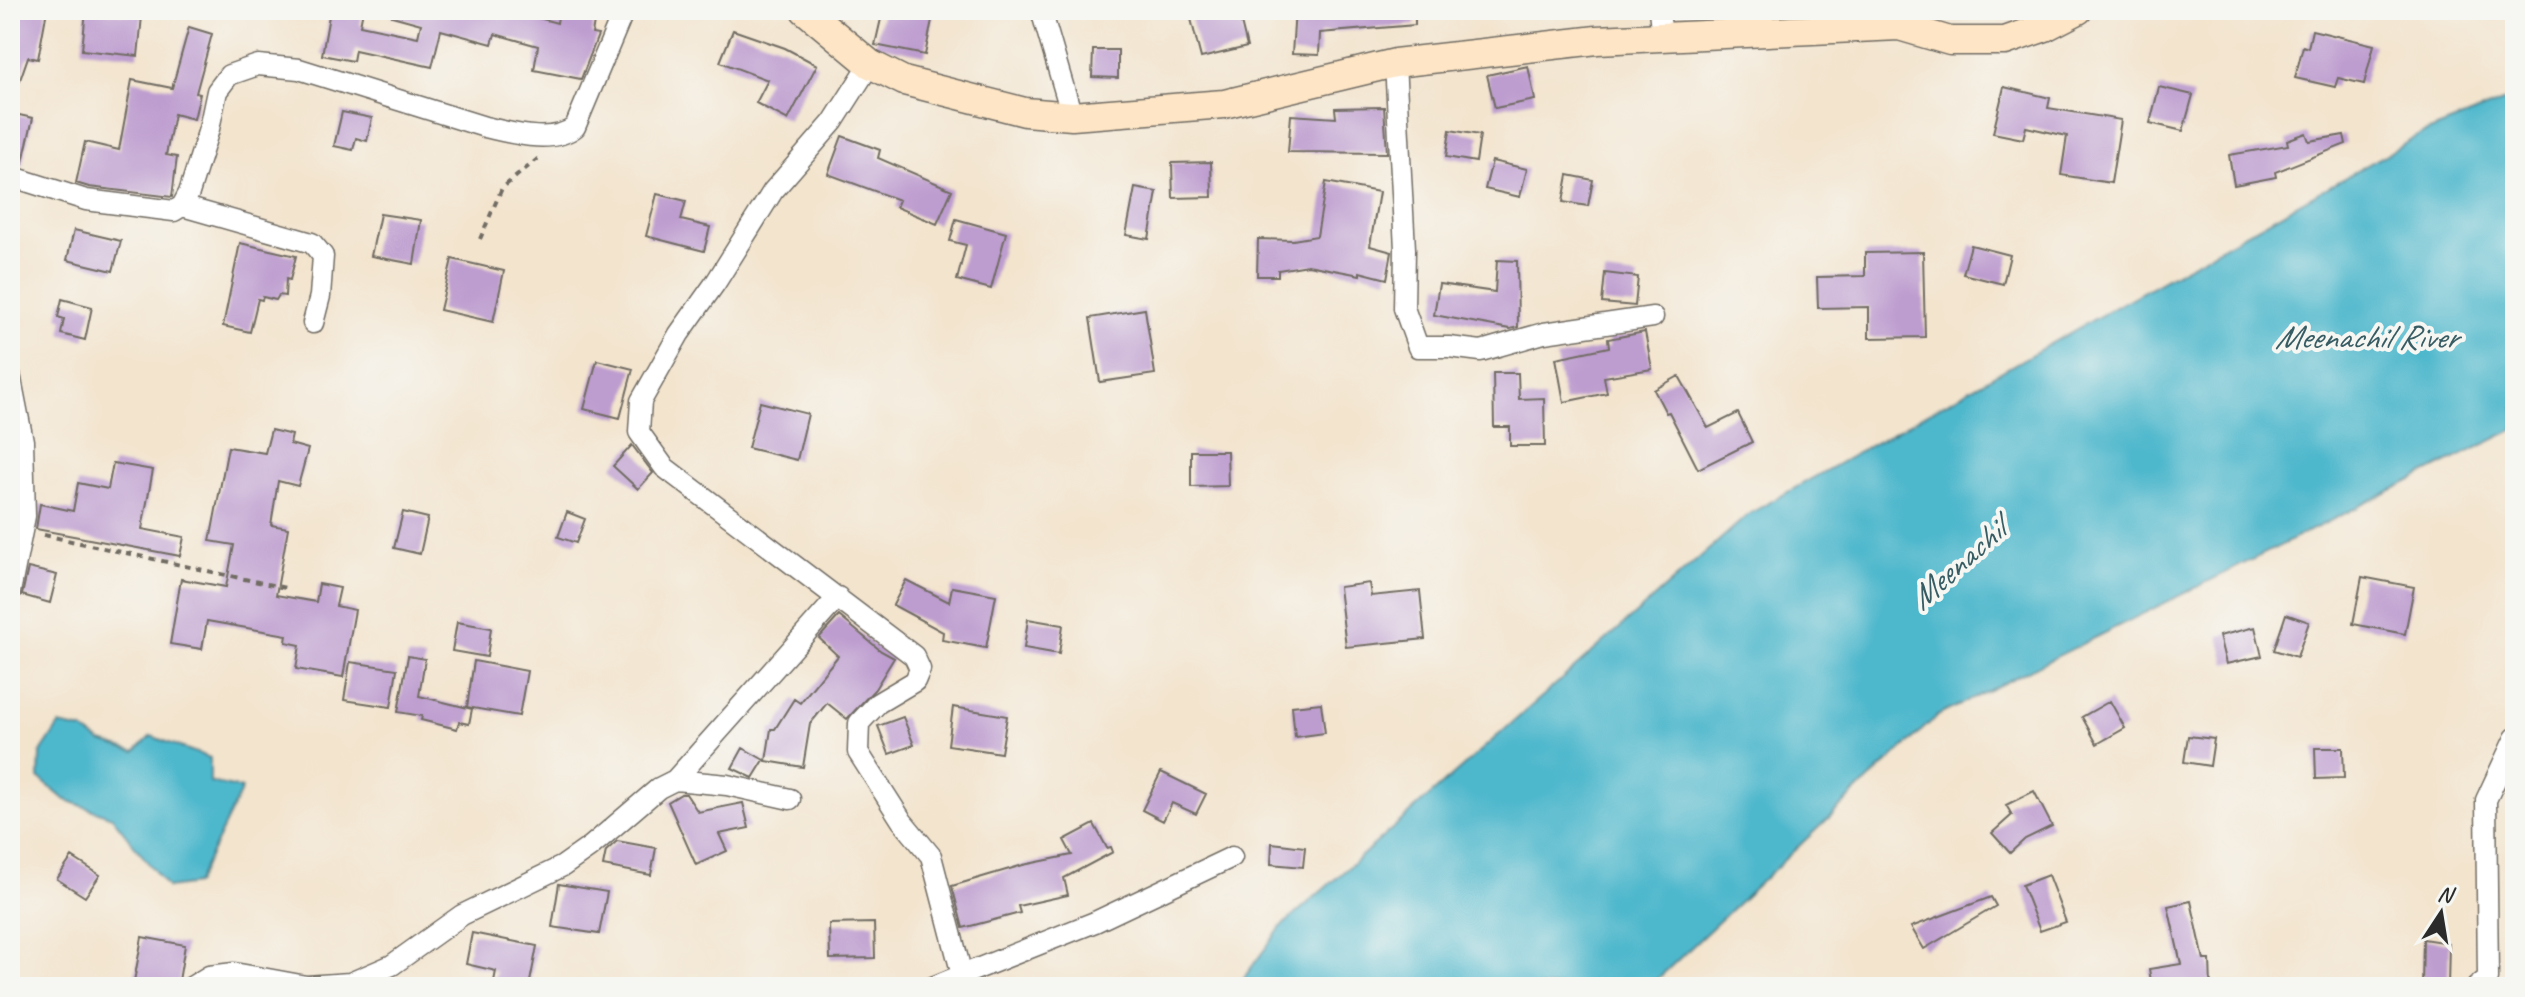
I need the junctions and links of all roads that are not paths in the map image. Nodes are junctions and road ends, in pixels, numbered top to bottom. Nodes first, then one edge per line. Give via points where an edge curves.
1 (624, 10) edge
2 (805, 10) edge
3 (1041, 10) edge
4 (1659, 10) edge
5 (2078, 10) edge
6 (1898, 18) edge
7 (1662, 38) junction
8 (1395, 63) junction
9 (870, 64) junction
10 (1072, 116) junction
11 (10, 176) edge
12 (182, 206) junction
13 (1653, 317) dead end
14 (313, 323) dead end
15 (10, 374) edge
16 (10, 592) edge
17 (838, 597) junction
18 (2515, 738) edge
19 (675, 780) junction
20 (790, 799) dead end
21 (1232, 857) dead end
22 (962, 975) junction
23 (191, 987) edge
24 (933, 987) edge
25 (2477, 987) edge

1 - 12 street via 575,127 566,134 514,134 485,127 299,69 258,65 229,75 217,91
2 - 9 main road
3 - 10 street
4 - 7 street
5 - 6 main road via 2005,41 1950,41
6 - 7 main road
7 - 8 main road via 1597,40
8 - 10 main road via 1224,104
8 - 13 street via 1404,308 1418,347 1481,351 1544,333
9 - 10 main road via 948,94 1025,112
9 - 17 street via 833,122 773,191 679,334 641,401 639,432 664,467
11 - 12 street via 86,200 174,211
12 - 14 street via 312,243 323,256
15 - 16 street via 23,441 25,516
17 - 19 street
17 - 22 street via 914,656 920,669 915,681 878,703 859,723 858,752 931,856
18 - 25 street via 2486,800 2488,978
19 - 20 street
19 - 23 street via 563,866 462,915 392,965 350,983 306,986 234,973 209,976
21 - 22 street via 1095,922
22 - 24 street

